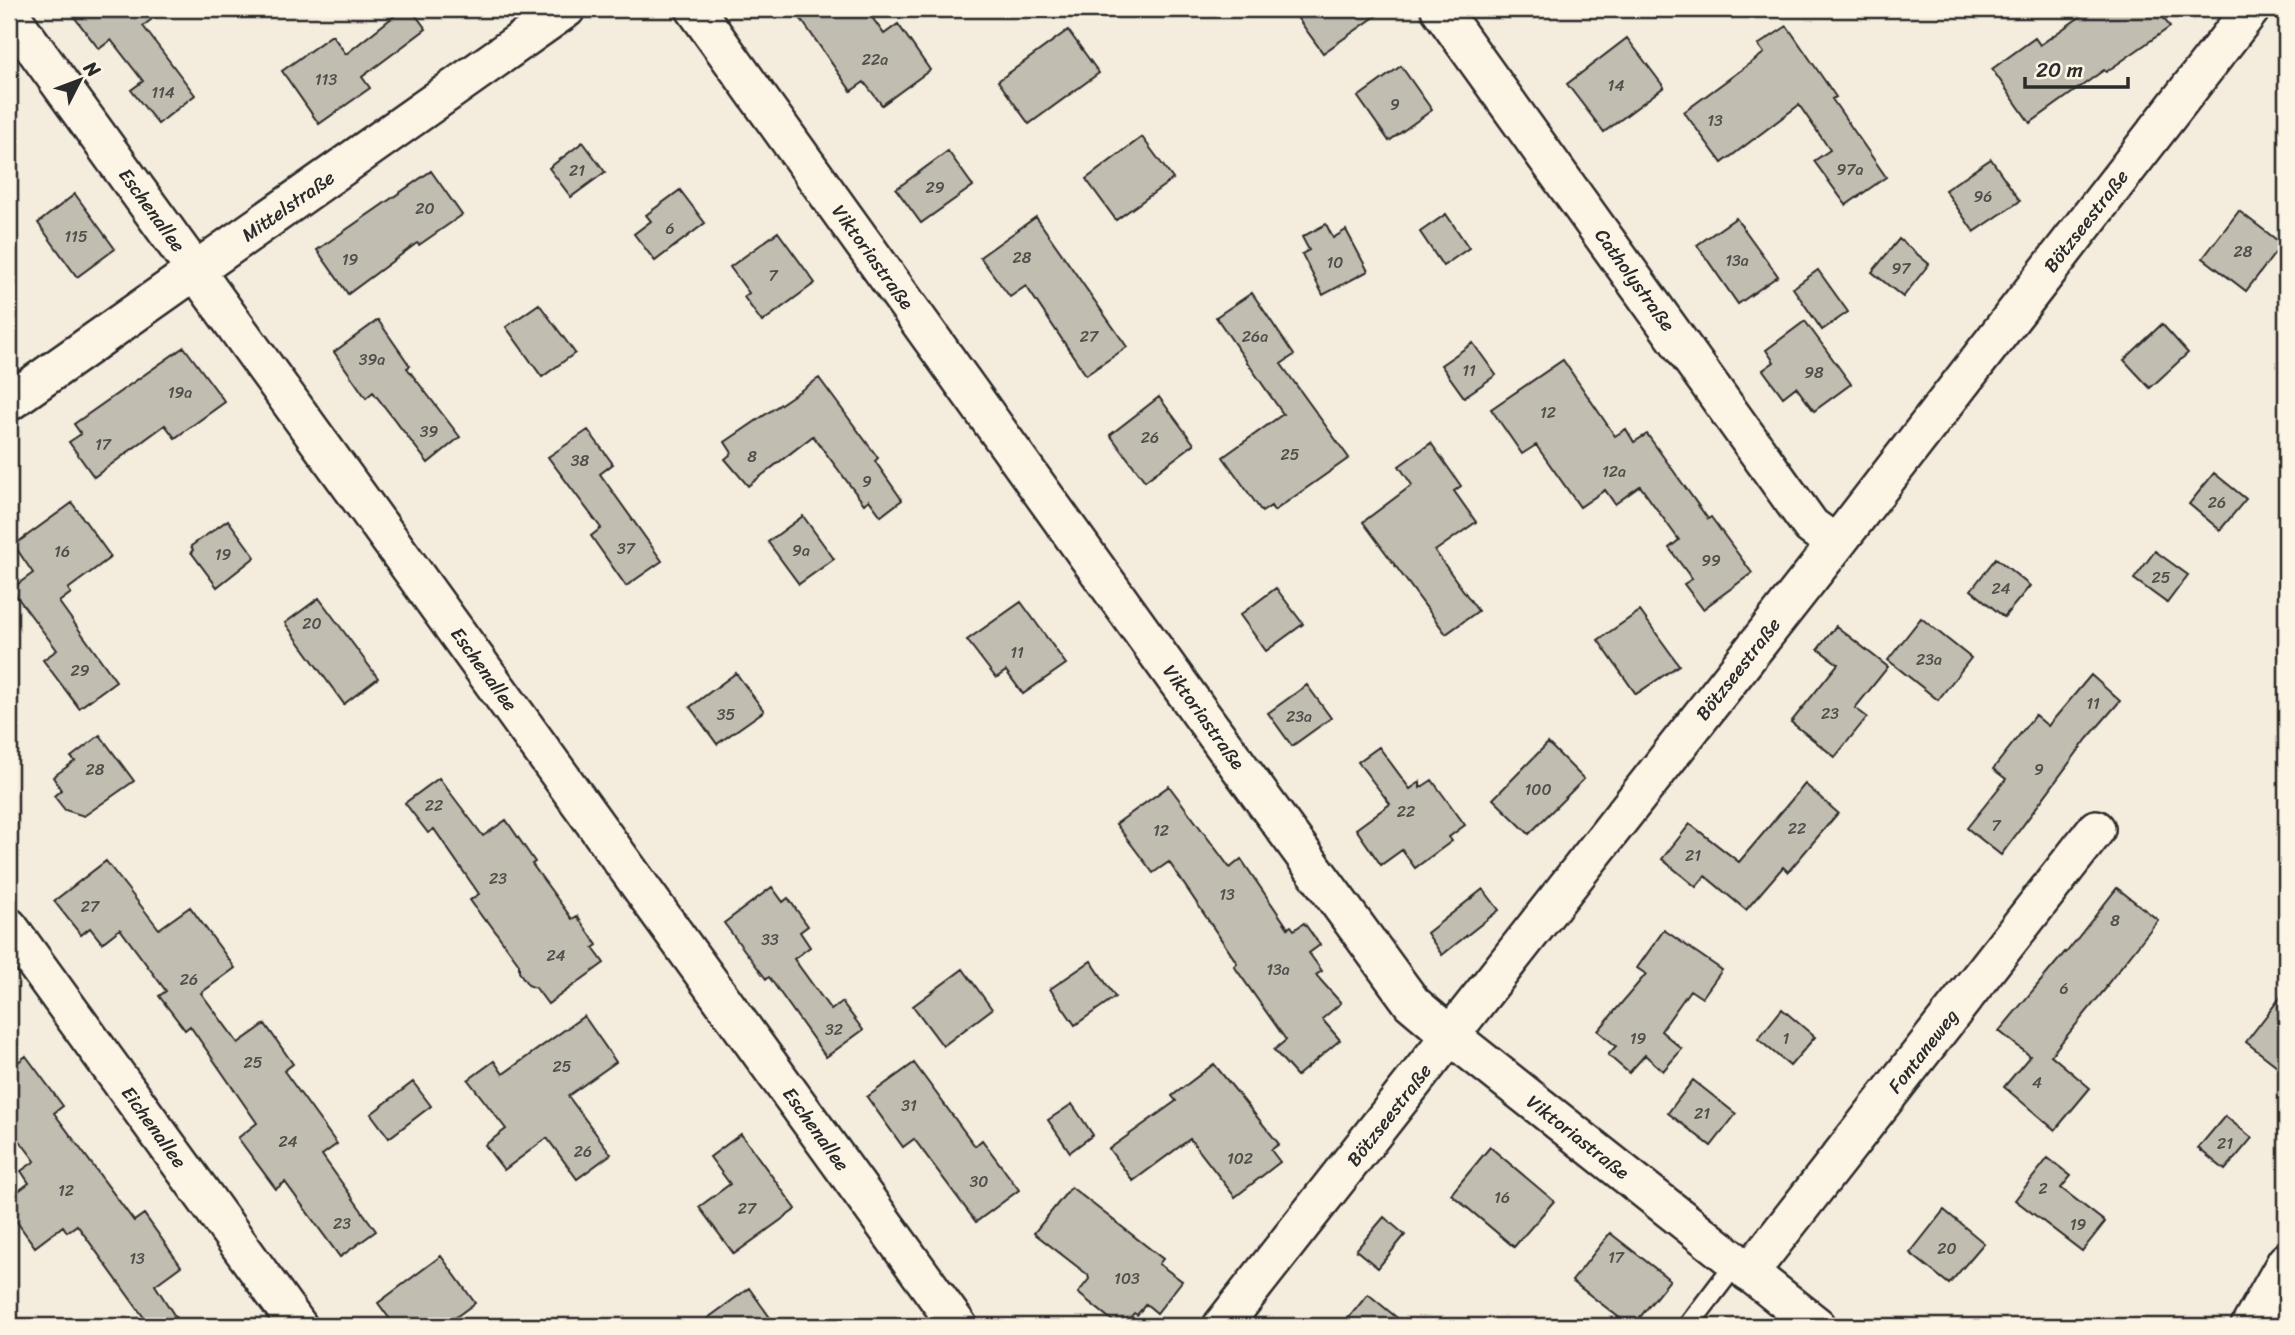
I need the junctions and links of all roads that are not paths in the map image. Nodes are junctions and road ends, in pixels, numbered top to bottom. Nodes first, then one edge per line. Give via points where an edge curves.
1 (566, 9) edge
2 (695, 9) edge
3 (1440, 9) edge
4 (2243, 11) edge
5 (9, 13) edge
6 (197, 271) junction
7 (9, 402) edge
8 (1836, 544) junction
9 (2096, 829) dead end
10 (9, 927) edge
11 (1451, 1036) junction
12 (2286, 1262) edge
13 (1743, 1268) junction
14 (2257, 1324) edge
15 (298, 1326) edge
16 (958, 1326) edge
17 (1222, 1326) edge
18 (1688, 1326) edge
19 (1817, 1326) edge

1 - 6 street, Mittelstraße
2 - 11 street, Viktoriastraße via 1412,1003
3 - 8 street, Catholystraße via 1811,526
4 - 8 street, Bötzseestraße
5 - 6 street, Eschenallee
6 - 7 street, Mittelstraße
6 - 16 street, Eschenallee
8 - 11 street, Bötzseestraße
9 - 13 street, Fontaneweg
10 - 15 street, Eichenallee
11 - 13 street, Viktoriastraße
11 - 17 street, Bötzseestraße
12 - 14 street
13 - 18 lane
13 - 19 street, Viktoriastraße

